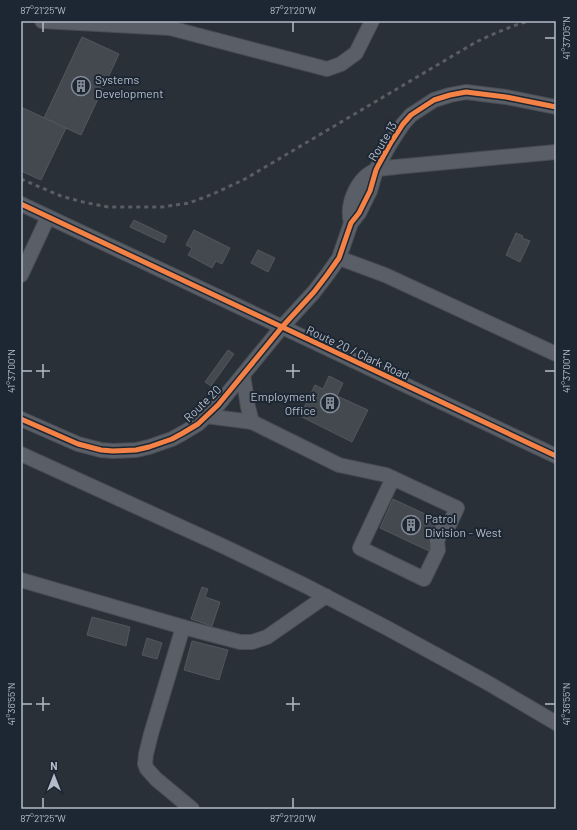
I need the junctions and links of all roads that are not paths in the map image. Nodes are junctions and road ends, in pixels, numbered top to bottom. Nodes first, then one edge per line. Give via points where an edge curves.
1 (42, 21) edge
2 (372, 21) edge
3 (556, 107) edge
4 (556, 152) edge
5 (376, 170) junction
6 (21, 204) edge
7 (48, 217) junction
8 (339, 258) junction
9 (21, 275) edge
10 (282, 327) junction
11 (556, 354) edge
12 (243, 375) junction
13 (206, 416) junction
14 (21, 419) edge
15 (252, 422) junction
16 (21, 454) edge
17 (556, 456) edge
18 (392, 478) junction
19 (21, 580) edge
20 (326, 596) junction
21 (183, 627) junction
22 (556, 723) edge
23 (192, 809) edge

1 - 2 street via 170,28 327,69 342,64 356,53
3 - 5 street, Route 13 via 466,92 434,100 411,115 403,124
4 - 5 street, Route 13
5 - 8 street, Route 13 via 356,189 349,210 351,223
6 - 7 street, Route 20 / Clark Road
7 - 9 street
7 - 10 street, Route 20 / Clark Road
8 - 10 street, Route 13 via 314,292
8 - 11 street via 385,275
10 - 12 street, Route 20
10 - 17 street, Route 20 / Clark Road
12 - 13 street, Route 20
12 - 15 street
13 - 14 street, Route 20 via 198,424 162,444 136,450 113,451 78,444
13 - 15 street
15 - 18 street via 339,465
16 - 20 street via 260,563
18 - 18 street via 457,508 449,524 442,529 437,541 438,550 424,579 360,548
19 - 21 street
20 - 21 street via 267,637 252,642 233,641
20 - 22 street via 488,683
21 - 23 street via 151,734 145,764 156,780

